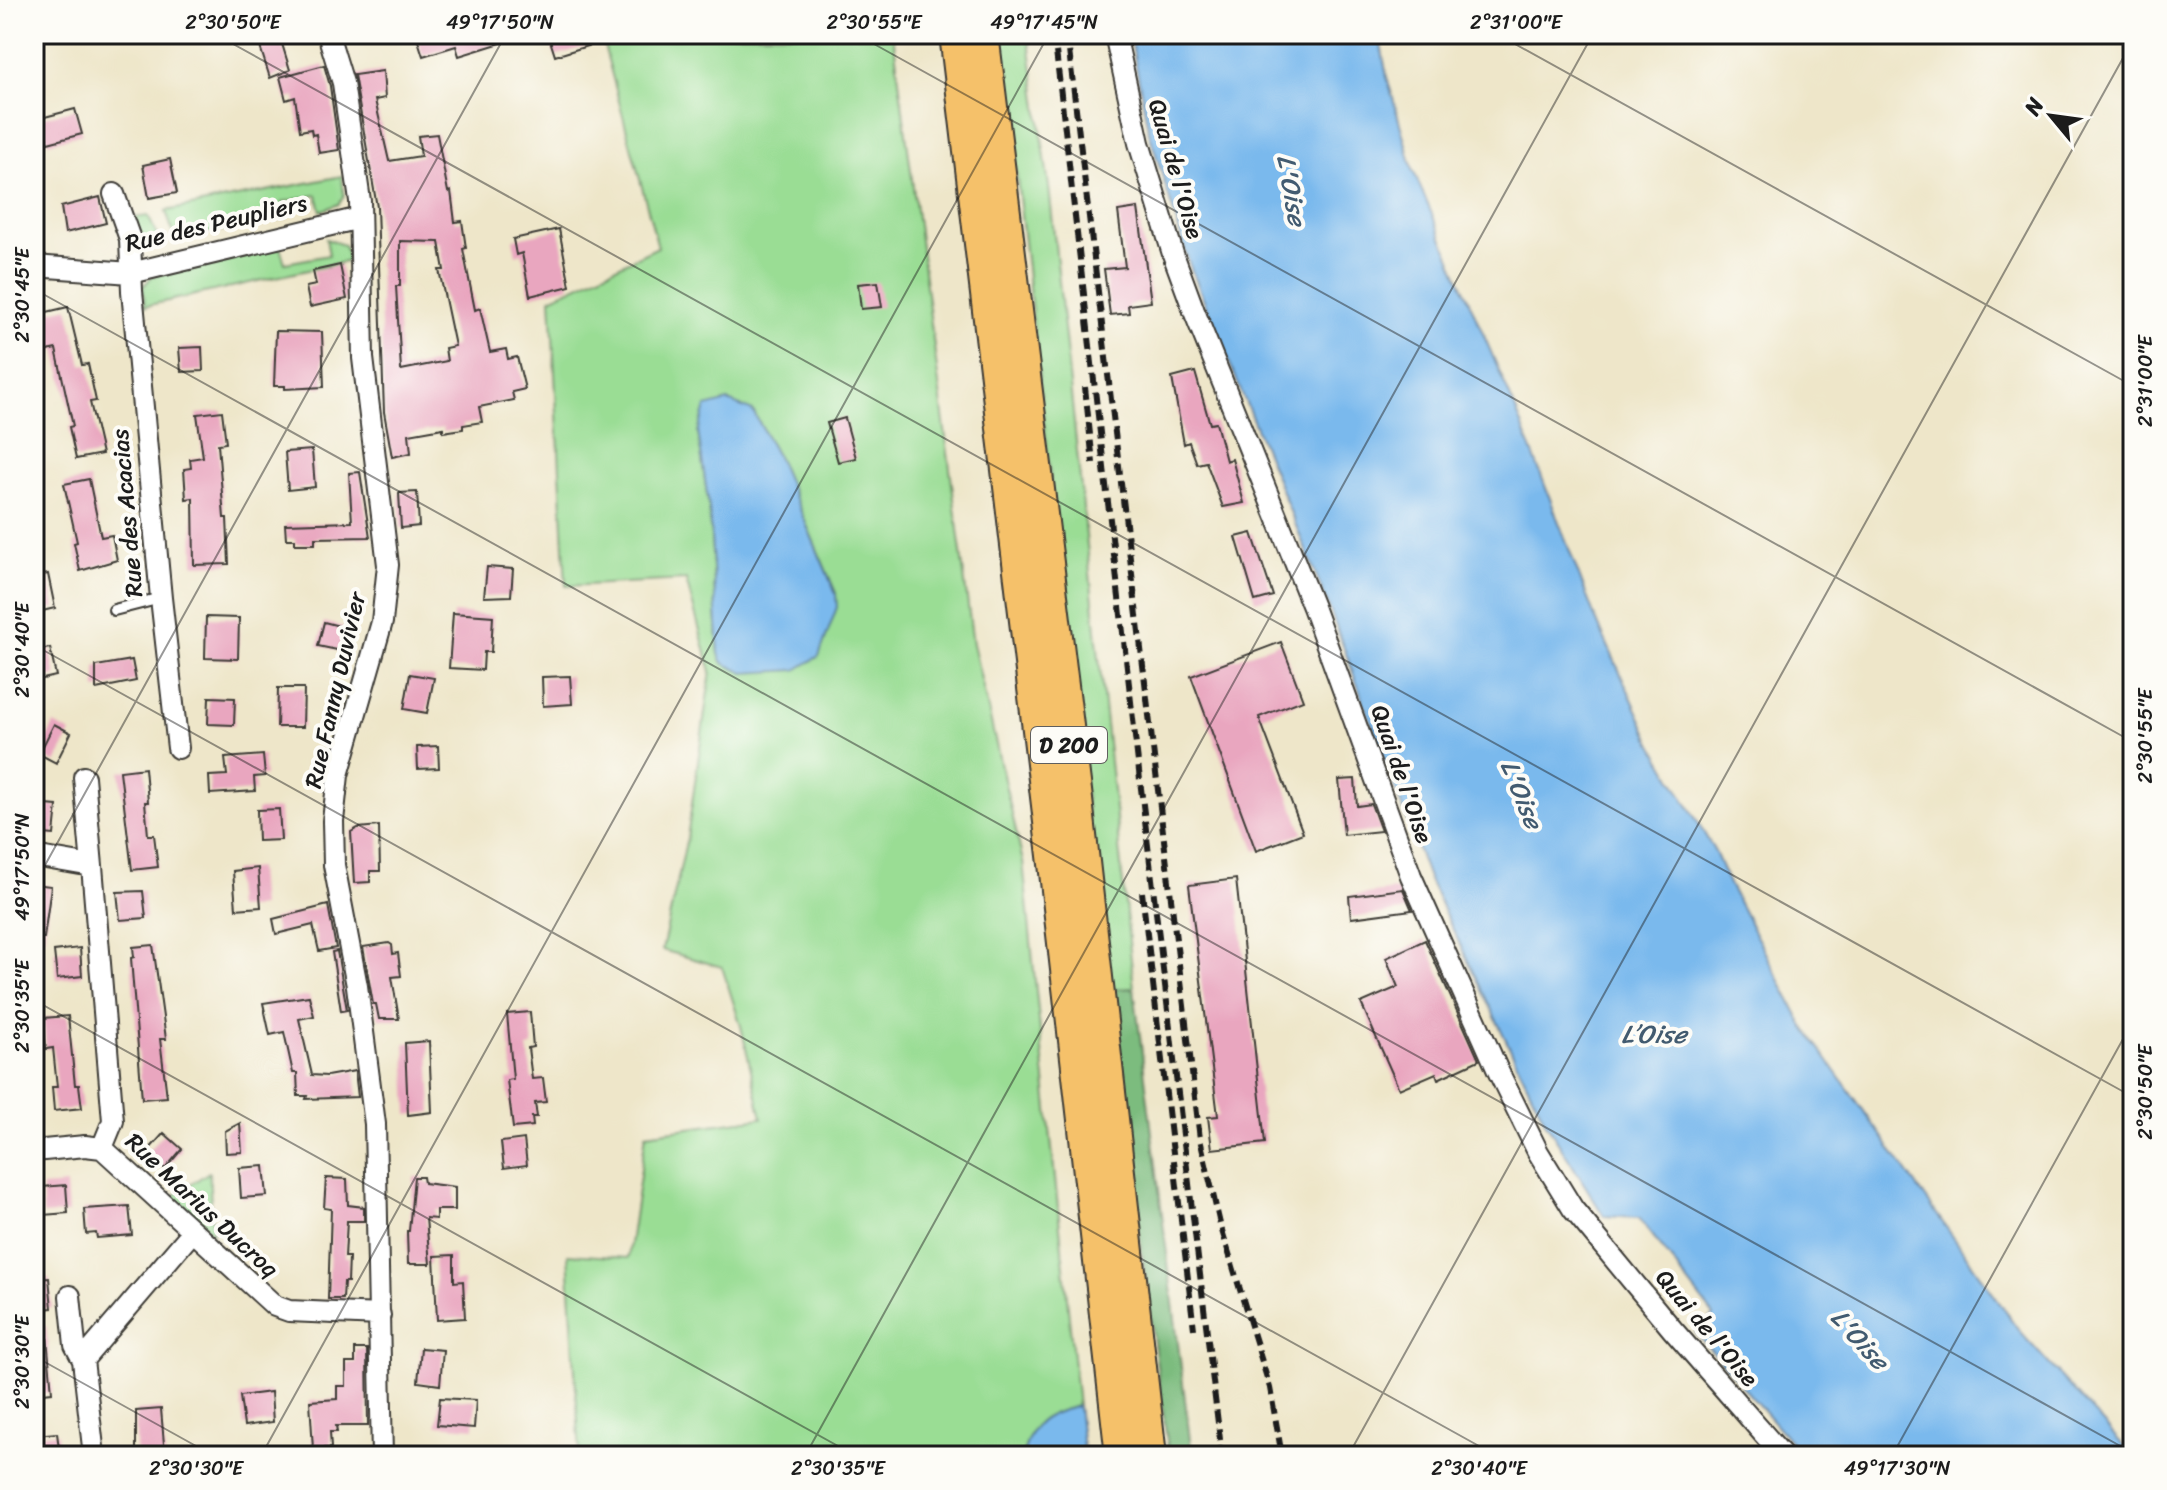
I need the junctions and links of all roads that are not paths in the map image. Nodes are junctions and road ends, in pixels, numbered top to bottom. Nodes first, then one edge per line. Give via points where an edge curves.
1 (328, 34) edge
2 (956, 34) edge
3 (982, 34) edge
4 (1115, 34) edge
5 (114, 194) dead end
6 (360, 218) junction
7 (34, 266) edge
8 (131, 273) junction
9 (161, 598) junction
10 (114, 610) dead end
11 (178, 748) dead end
12 (84, 777) dead end
13 (34, 856) edge
14 (92, 866) junction
15 (102, 1148) junction
16 (34, 1151) edge
17 (193, 1231) junction
18 (70, 1296) dead end
19 (380, 1315) junction
20 (83, 1360) junction
21 (94, 1456) edge
22 (382, 1456) edge
23 (1122, 1456) edge
24 (1150, 1456) edge
25 (1783, 1456) edge

1 - 6 street, Rue Fanny Duvivier via 343,83
2 - 23 highway, D 200
3 - 24 highway, D 200
4 - 25 street, Quai de l'Oise via 1139,143 1183,283 1313,607 1411,876 1499,1073 1573,1209
5 - 8 street, Rue des Acacias via 130,239
6 - 8 street, Rue des Peupliers
6 - 19 street, Rue Fanny Duvivier via 363,358 388,565 382,622 338,775 333,821 334,865 375,1124
7 - 8 street, Rue des Peupliers
8 - 9 street, Rue des Acacias
9 - 10 lane
9 - 11 street, Rue des Acacias
12 - 14 street
13 - 14 street
14 - 15 street via 113,1121
15 - 16 street, Rue Marius Ducroq
15 - 17 street, Rue Marius Ducroq
17 - 19 street, Rue Marius Ducroq via 275,1306
17 - 20 street
18 - 20 street via 75,1345
19 - 22 street, Rue Fanny Duvivier
20 - 21 street

